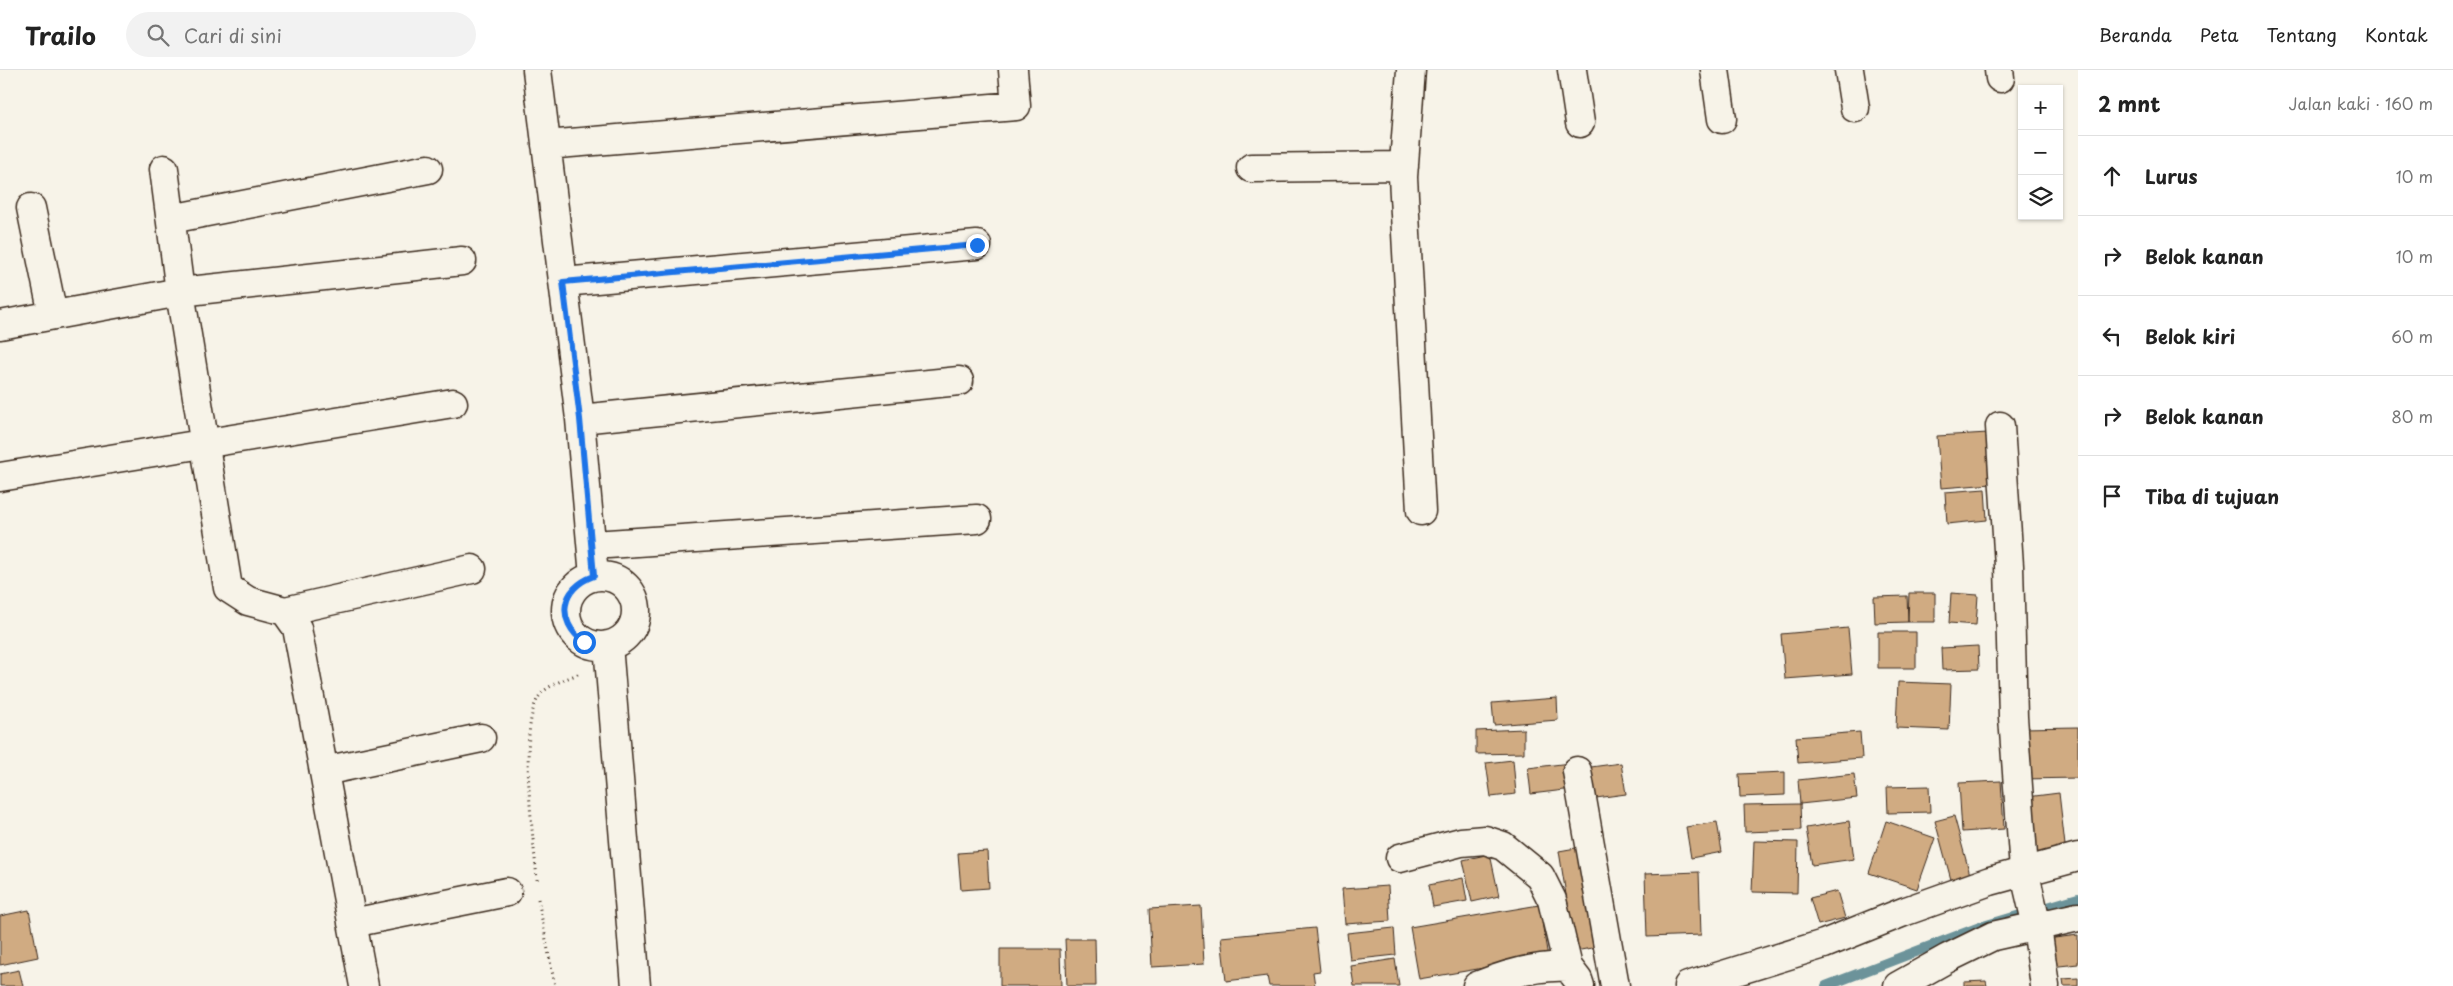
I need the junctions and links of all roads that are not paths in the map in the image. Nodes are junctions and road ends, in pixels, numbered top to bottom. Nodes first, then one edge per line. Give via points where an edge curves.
1 (537, 70) edge
2 (1013, 70) edge
3 (1411, 70) edge
4 (1572, 70) edge
5 (1715, 70) edge
6 (1850, 70) edge
7 (1855, 108) dead end
8 (1722, 119) dead end
9 (1580, 123) dead end
10 (546, 145) junction
11 (1404, 166) junction
12 (1251, 168) dead end
13 (164, 169) dead end
14 (428, 169) dead end
15 (31, 208) dead end
16 (170, 219) junction
17 (977, 245) dead end
18 (462, 261) dead end
19 (563, 282) junction
20 (180, 292) junction
21 (53, 315) junction
22 (0, 325) edge
23 (959, 381) dead end
24 (452, 404) dead end
25 (580, 419) junction
26 (2000, 426) dead end
27 (205, 443) junction
28 (0, 477) edge
29 (1421, 511) dead end
30 (977, 519) dead end
31 (593, 545) junction
32 (472, 569) dead end
33 (594, 576) junction
34 (285, 612) junction
35 (605, 645) junction
36 (481, 738) dead end
37 (324, 771) junction
38 (1577, 772) dead end
39 (2078, 857) edge
40 (1400, 858) dead end
41 (2026, 879) junction
42 (507, 892) dead end
43 (2078, 917) edge
44 (352, 923) junction
45 (2037, 923) junction
46 (1574, 977) edge
47 (364, 986) edge
48 (636, 986) edge
49 (1477, 986) edge
50 (1615, 986) edge
51 (1688, 986) edge
52 (1898, 986) edge
53 (2045, 986) edge

1 - 10 street
2 - 10 street via 1016,106
3 - 11 street
4 - 9 street
5 - 8 street
6 - 7 street
10 - 19 street
11 - 12 street
11 - 29 street
13 - 16 street
14 - 16 street
15 - 21 street
16 - 20 street
17 - 19 street
18 - 20 street
19 - 25 street
20 - 21 street
20 - 27 street
21 - 22 street
23 - 25 street
24 - 27 street
25 - 31 street
26 - 41 street via 2014,717
27 - 28 street
27 - 34 street via 228,588 248,601
30 - 31 street
31 - 33 street
32 - 34 street
33 - 35 street via 582,580 573,589 565,612 574,634 595,646
33 - 35 street via 618,580 628,588 637,610 628,633 619,641
34 - 37 street via 297,628
35 - 48 street
36 - 37 street
37 - 44 street
38 - 50 street
39 - 41 street
40 - 46 street via 1462,842 1485,840 1503,846 1540,876 1552,900
41 - 45 street
41 - 51 street via 1906,911 1824,944
42 - 44 street
43 - 45 street
44 - 47 street
45 - 52 street via 1993,936
45 - 53 street
46 - 49 street via 1545,968

